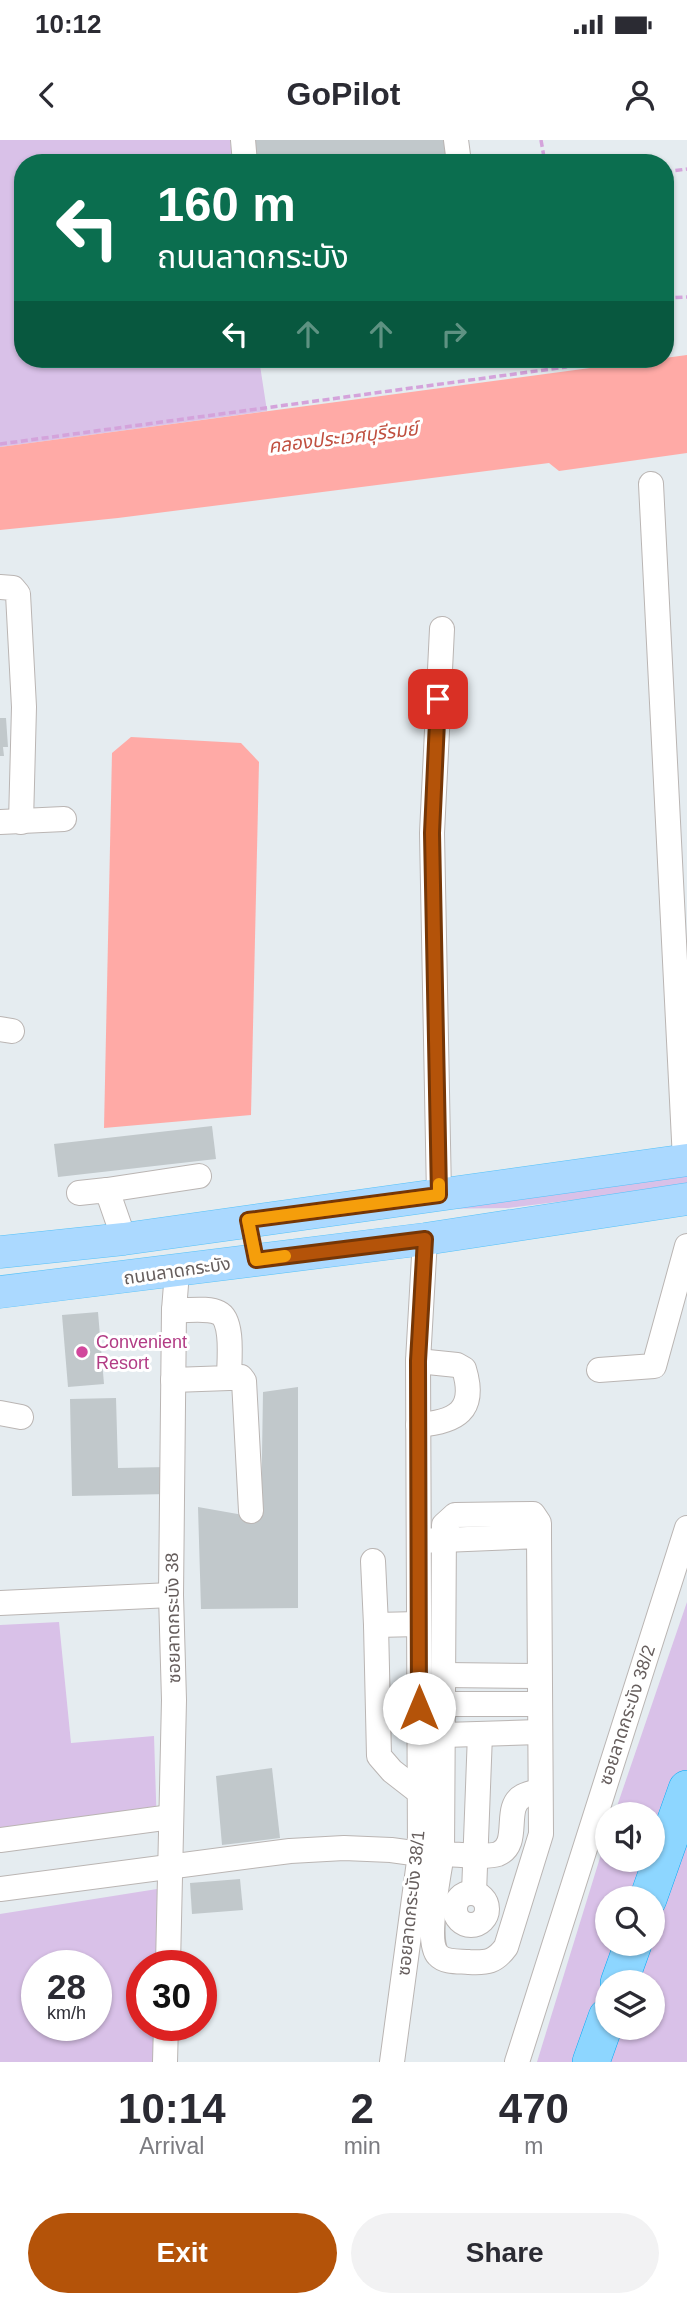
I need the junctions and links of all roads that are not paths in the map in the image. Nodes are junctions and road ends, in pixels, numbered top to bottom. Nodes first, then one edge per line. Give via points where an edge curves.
1 (651, 484) dead end
2 (0, 587) edge
3 (442, 629) dead end
4 (12, 707) edge
5 (64, 819) dead end
6 (10, 822) edge
7 (686, 1160) edge
8 (199, 1176) dead end
9 (107, 1190) junction
10 (79, 1193) dead end
11 (439, 1195) junction
12 (687, 1199) edge
13 (248, 1220) junction
14 (124, 1238) junction
15 (425, 1239) junction
16 (687, 1246) edge
17 (0, 1252) edge
18 (256, 1260) junction
19 (177, 1272) junction
20 (0, 1292) edge
21 (174, 1311) junction
22 (418, 1361) junction
23 (599, 1370) dead end
24 (229, 1378) junction
25 (173, 1380) junction
26 (418, 1425) junction
27 (251, 1511) dead end
28 (687, 1528) edge
29 (443, 1540) junction
30 (419, 1541) junction
31 (373, 1561) dead end
32 (171, 1595) junction
33 (0, 1603) edge
34 (419, 1624) junction
35 (376, 1625) junction
36 (445, 1675) junction
37 (538, 1676) junction
38 (444, 1704) junction
39 (539, 1704) junction
40 (539, 1732) junction
41 (480, 1734) junction
42 (444, 1735) junction
43 (687, 1789) edge
44 (540, 1791) junction
45 (419, 1792) junction
46 (171, 1817) junction
47 (0, 1840) edge
48 (431, 1854) junction
49 (475, 1854) junction
50 (170, 1865) junction
51 (653, 1886) edge
52 (0, 1889) edge
53 (464, 1909) junction
54 (516, 1915) junction
55 (168, 1950) edge
56 (462, 1961) junction
57 (599, 2040) edge
58 (166, 2041) edge
59 (165, 2062) edge
60 (391, 2062) edge
61 (517, 2062) edge
62 (591, 2062) edge

1 - 7 street
2 - 4 street via 13,588 18,594
3 - 11 street via 432,833
4 - 6 street
5 - 6 street
7 - 11 main road
8 - 9 street
9 - 10 street
9 - 14 street
11 - 13 main road
12 - 15 main road, ถนนลาดกระบัง
13 - 14 main road
13 - 18 main road
14 - 17 main road
15 - 18 main road, ถนนลาดกระบัง
15 - 22 street, ซอยลาดกระบัง 38/1
16 - 23 street via 654,1366
18 - 19 main road, ถนนลาดกระบัง
19 - 20 main road, ถนนลาดกระบัง
19 - 21 street, ซอยลาดกระบัง 38
21 - 24 street via 217,1311 225,1317
21 - 25 street, ซอยลาดกระบัง 38
22 - 26 street, ซอยลาดกระบัง 38/1
22 - 26 street via 457,1365 464,1369 467,1380 461,1413 440,1424
24 - 25 street
24 - 27 street via 244,1381
25 - 32 street, ซอยลาดกระบัง 38
26 - 30 street, ซอยลาดกระบัง 38/1
28 - 61 street, ซอยลาดกระบัง 38/2
29 - 30 street
29 - 36 street
29 - 37 street via 444,1525 455,1515 533,1514 539,1523
30 - 34 street, ซอยลาดกระบัง 38/1
31 - 35 street
32 - 33 street
32 - 46 street, ซอยลาดกระบัง 38
34 - 35 street
34 - 45 street, ซอยลาดกระบัง 38/1
35 - 45 street via 379,1756
36 - 37 street
36 - 38 street
37 - 39 street
38 - 39 street
38 - 42 street
39 - 40 street
40 - 41 street
40 - 44 street
41 - 42 street
41 - 49 street
42 - 48 street
43 - 51 highway
44 - 49 street via 517,1801 506,1848 492,1855
44 - 54 street via 541,1834
45 - 48 street, ซอยลาดกระบัง 38/1
46 - 47 street
46 - 50 street, ซอยลาดกระบัง 38
48 - 49 street
48 - 50 street via 290,1850
48 - 53 street
48 - 60 street, ซอยลาดกระบัง 38/1
49 - 53 street
50 - 52 street
50 - 55 street, ซอยลาดกระบัง 38
53 - 54 street
53 - 56 street
53 - 56 street via 433,1945 444,1960
54 - 56 street via 498,1959
57 - 62 highway
58 - 59 street

